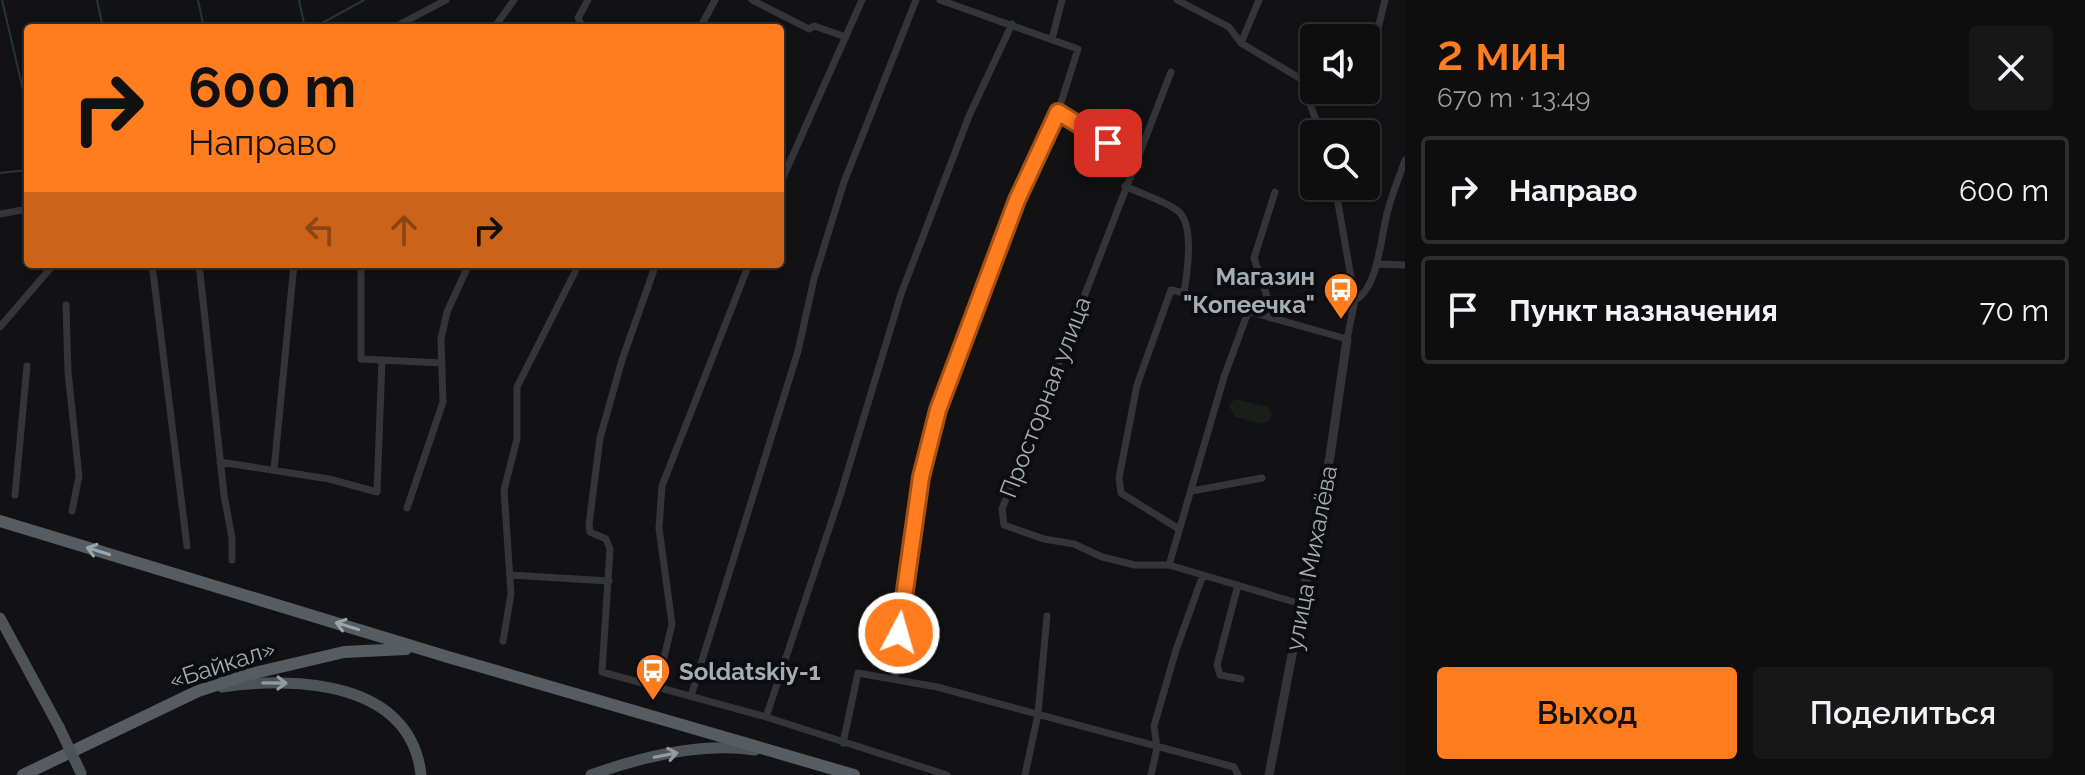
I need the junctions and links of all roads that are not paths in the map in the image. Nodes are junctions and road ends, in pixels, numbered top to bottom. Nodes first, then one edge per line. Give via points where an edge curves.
1 (446, 0) edge
2 (514, 0) edge
3 (588, 0) edge
4 (715, 0) edge
5 (752, 0) edge
6 (862, 0) edge
7 (916, 0) edge
8 (940, 0) edge
9 (1062, 0) edge
10 (1177, 0) edge
11 (1259, 0) edge
12 (1385, 0) edge
13 (401, 24) edge
14 (497, 24) edge
15 (581, 24) edge
16 (702, 24) edge
17 (1012, 24) junction
18 (1379, 24) edge
19 (846, 37) junction
20 (1052, 39) junction
21 (1241, 43) junction
22 (1171, 72) dead end
23 (1058, 112) junction
24 (1316, 120) edge
25 (1405, 160) edge
26 (1133, 166) junction
27 (784, 175) edge
28 (1125, 186) junction
29 (1275, 192) dead end
30 (1337, 200) edge
31 (24, 210) edge
32 (0, 214) edge
33 (1377, 264) junction
34 (1405, 265) edge
35 (51, 268) edge
36 (152, 268) edge
37 (199, 268) edge
38 (294, 268) edge
39 (361, 268) edge
40 (467, 268) edge
41 (577, 268) edge
42 (655, 268) edge
43 (747, 268) edge
44 (1184, 293) junction
45 (1355, 300) junction
46 (66, 305) dead end
47 (1248, 312) junction
48 (1270, 318) junction
49 (0, 327) edge
50 (1347, 339) junction
51 (382, 360) junction
52 (442, 363) junction
53 (27, 366) dead end
54 (220, 462) junction
55 (274, 470) junction
56 (1262, 478) dead end
57 (1192, 491) junction
58 (15, 495) dead end
59 (407, 508) dead end
60 (72, 511) dead end
61 (0, 521) edge
62 (1179, 529) junction
63 (187, 546) dead end
64 (232, 560) dead end
65 (1169, 565) junction
66 (510, 575) junction
67 (1203, 575) junction
68 (609, 581) junction
69 (1238, 585) junction
70 (1301, 604) junction
71 (1047, 616) dead end
72 (0, 618) edge
73 (503, 641) dead end
74 (448, 657) junction
75 (895, 677) junction
76 (1241, 679) dead end
77 (657, 687) junction
78 (198, 691) junction
79 (691, 696) junction
80 (1038, 714) junction
81 (766, 717) junction
82 (843, 743) junction
83 (1157, 748) junction
84 (799, 759) junction
85 (81, 774) edge
86 (23, 775) edge
87 (421, 775) edge
88 (591, 775) edge
89 (854, 775) edge
90 (947, 775) edge
91 (1025, 775) edge
92 (1151, 775) edge
93 (1238, 775) edge
94 (1269, 775) edge

1 - 13 street
2 - 14 street
3 - 15 street via 578,18
4 - 16 street
5 - 19 street via 809,29
6 - 19 street
7 - 79 street via 844,182
8 - 17 street
9 - 20 street
10 - 21 street via 1229,27
11 - 21 street
12 - 18 street
17 - 20 street
17 - 81 street via 969,116 901,294
19 - 27 street
20 - 23 street via 1078,49
21 - 24 street via 1301,79
22 - 26 street, Просторная улица
23 - 26 street via 1108,143
23 - 75 street via 1017,200 938,410 921,477
25 - 33 street
26 - 28 street, Просторная улица
28 - 44 street via 1178,211 1186,222
28 - 65 street, Просторная улица via 1002,509 1004,525 1044,539 1135,565
29 - 48 street via 1254,258
30 - 45 street
31 - 32 street
33 - 34 street
33 - 45 street
35 - 49 street
36 - 63 street
37 - 54 street
38 - 55 street
39 - 51 street via 359,356
40 - 52 street via 447,312
41 - 66 street via 517,387 517,439 504,490
42 - 68 street via 600,438 589,529 609,543
43 - 77 street via 662,486 659,528 672,624
44 - 47 street
44 - 62 street via 1171,290 1137,385 1119,478 1121,493
45 - 50 street
46 - 60 street via 79,476
47 - 48 street
47 - 57 street
48 - 50 street
50 - 70 street, улица Михалёва
51 - 52 street
51 - 55 street via 377,492
52 - 59 street via 443,402
53 - 58 street
54 - 55 street
54 - 64 street
56 - 57 street
57 - 62 street
74 -> 61 highway
62 - 65 street
65 - 67 street, Просторная улица
66 - 68 street
66 - 73 street
67 - 69 street, Просторная улица
67 - 83 street via 1154,726
68 - 77 street via 602,672
69 - 70 street, Просторная улица
69 - 76 street via 1217,665 1220,675
70 - 94 street, улица Михалёва
71 - 80 street
72 - 85 main road, bridge
74 - 78 highway, «Байкал» via 399,648 344,652
74 - 84 highway
75 - 80 street
75 - 82 street via 858,673
77 - 79 street
78 - 86 highway, «Байкал»
78 -> 87 main road via 248,683 344,690 401,723 412,739
79 - 81 street
80 - 83 street
80 - 91 street
81 - 82 street
82 - 90 street
83 - 92 street
83 - 93 street via 1234,767
88 -> 84 main road via 668,754 727,747
84 - 89 highway

